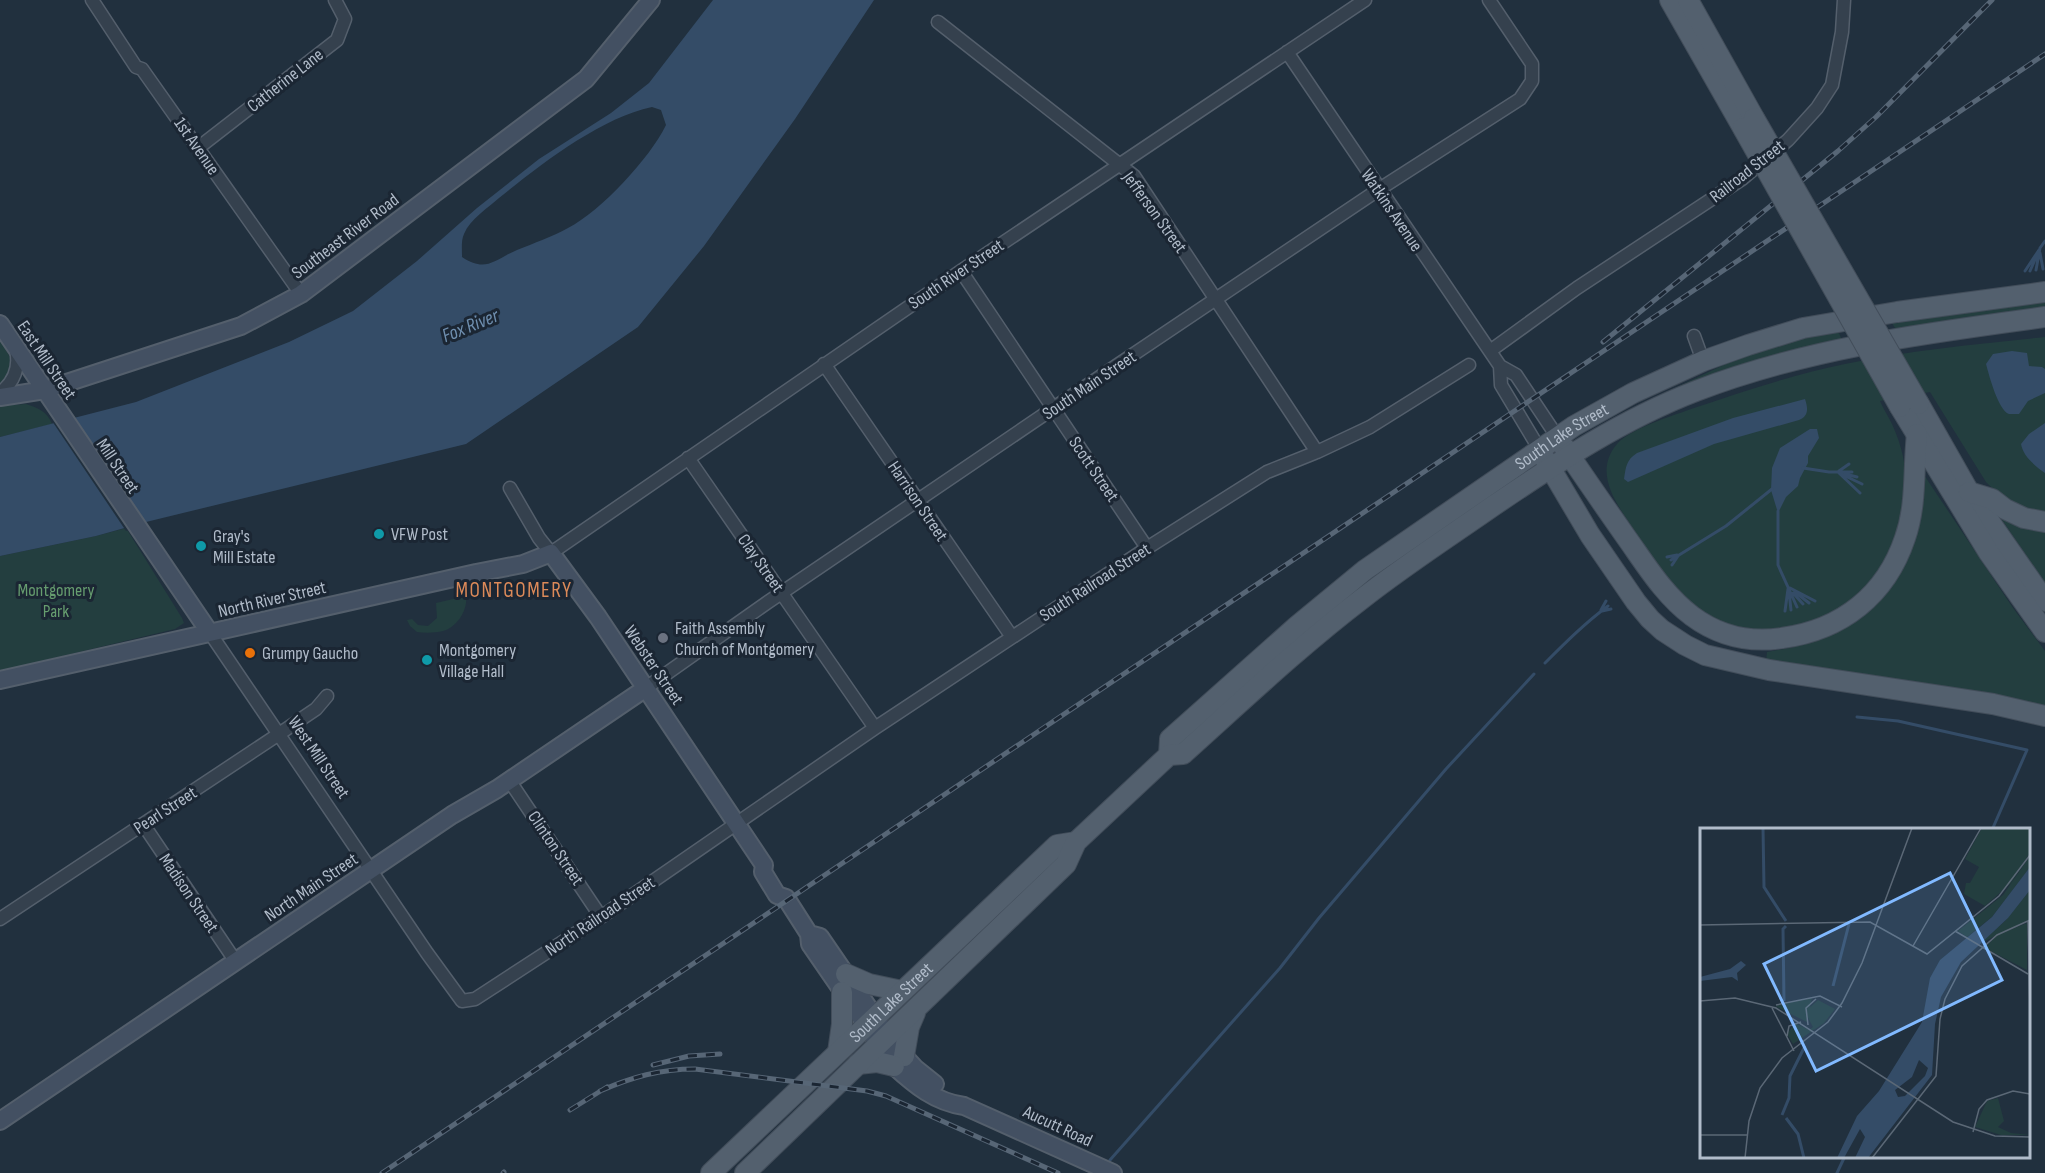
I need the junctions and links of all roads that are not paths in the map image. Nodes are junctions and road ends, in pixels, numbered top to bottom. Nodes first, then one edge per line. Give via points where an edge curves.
1 (92, 0) edge
2 (335, 0) edge
3 (651, 0) edge
4 (1365, 0) edge
5 (1489, 0) edge
6 (1670, 0) edge
7 (1688, 0) edge
8 (1844, 0) edge
9 (938, 22) dead end
10 (1287, 52) junction
11 (1748, 123) junction
12 (198, 148) junction
13 (1120, 164) junction
14 (1378, 190) junction
15 (961, 271) junction
16 (2045, 292) edge
17 (301, 294) junction
18 (1217, 299) junction
19 (2045, 317) edge
20 (0, 324) edge
21 (1694, 336) dead end
22 (15, 346) junction
23 (1490, 351) junction
24 (1703, 361) junction
25 (824, 364) junction
26 (1469, 365) dead end
27 (1500, 366) junction
28 (45, 390) junction
29 (0, 393) edge
30 (0, 397) edge
31 (1909, 405) junction
32 (1054, 408) junction
33 (62, 418) joint
34 (1917, 434) junction
35 (1558, 438) junction
36 (1540, 450) junction
37 (1317, 452) junction
38 (1570, 456) junction
39 (688, 458) junction
40 (1550, 469) junction
41 (510, 488) dead end
42 (1969, 492) junction
43 (917, 501) junction
44 (2045, 522) edge
45 (142, 536) joint
46 (1147, 548) junction
47 (551, 553) junction
48 (781, 593) junction
49 (2045, 601) edge
50 (2045, 632) edge
51 (210, 633) junction
52 (1012, 637) junction
53 (0, 680) edge
54 (646, 688) junction
55 (327, 696) dead end
56 (2045, 716) edge
57 (875, 728) junction
58 (279, 734) junction
59 (1169, 755) junction
60 (509, 780) junction
61 (735, 823) junction
62 (143, 824) junction
63 (1076, 842) junction
64 (371, 870) junction
65 (602, 917) junction
66 (0, 919) edge
67 (236, 962) junction
68 (844, 983) junction
69 (902, 991) junction
70 (462, 1001) joint
71 (916, 1008) junction
72 (870, 1021) junction
73 (883, 1040) junction
74 (838, 1052) junction
75 (899, 1061) junction
76 (858, 1064) junction
77 (986, 1115) joint
78 (0, 1120) edge
79 (711, 1173) edge
80 (745, 1173) edge
81 (1113, 1173) edge

1 - 12 street, 1st Avenue via 136,67 142,69
2 - 12 street, Catherine Lane via 345,19 338,40
3 - 17 street, Southeast River Road via 586,79
4 - 10 street, South River Street
5 - 14 street, South Main Street via 1532,64 1532,81 1520,99
6 - 11 main road
7 - 11 main road
8 - 23 street, Railroad Street via 1832,85 1788,140 1742,179
9 - 13 street, Jefferson Street
10 - 13 street, South River Street
10 - 14 street, Watkins Avenue
11 - 31 main road, bridge
12 - 17 street, 1st Avenue
13 - 15 street, South River Street
13 - 18 street, Jefferson Street via 1135,178
14 - 18 street, South Main Street
14 - 23 street, Watkins Avenue
15 - 25 street, South River Street
15 - 32 street, Scott Street
16 - 24 main road, South Lake Street via 1821,325
17 - 28 street, Southeast River Road via 242,326
18 - 32 street, South Main Street
18 - 37 street, Jefferson Street
19 - 38 main road, South Lake Street via 1905,336 1731,378 1635,417
20 - 22 street, East Mill Street
21 - 24 street
22 - 28 street, East Mill Street
22 - 29 street via 18,364
23 - 27 street, Watkins Avenue
24 - 35 main road, South Lake Street via 1633,393
25 - 39 street, South River Street
25 - 43 street, Harrison Street
26 - 37 street, South Railroad Street via 1370,427
27 - 35 street, Watkins Avenue via 1516,375
27 - 36 street, Watkins Avenue via 1501,385
28 - 30 street, Southeast River Road
28 - 33 street, East Mill Street
31 - 34 main road
31 - 42 main road
32 - 43 street, South Main Street
32 - 46 street, Scott Street
33 - 45 street, Mill Street
34 - 38 main road via 1912,513 1905,540 1889,573 1865,602 1839,621 1804,635 1764,641 1717,631 1674,601
34 - 50 main road via 1989,554
35 - 36 main road, South Lake Street
35 - 38 main road
36 - 40 main road
36 - 59 main road, South Lake Street via 1400,545 1328,600 1170,739
37 - 46 street, South Railroad Street via 1267,472
38 - 40 main road, South Lake Street
39 - 47 street, South River Street
39 - 48 street, Clay Street
40 - 56 main road via 1590,535 1650,619 1705,655 1769,670 1993,704
40 - 59 main road, South Lake Street via 1364,597 1183,754
41 - 47 street, Webster Street
42 - 44 main road via 1992,499 2024,518
42 - 49 main road
43 - 48 street, South Main Street
43 - 52 street, Harrison Street
45 - 51 street, West Mill Street
46 - 52 street, South Railroad Street
47 - 51 street, North River Street via 523,564
47 - 54 street, Webster Street
48 - 54 street, South Main Street
48 - 57 street, Clay Street
51 - 53 street, North River Street
51 - 58 street, West Mill Street
52 - 57 street, South Railroad Street
54 - 60 street, North Main Street
54 - 61 street, Webster Street
55 - 58 street, Pearl Street via 316,709
57 - 61 street, South Railroad Street
58 - 62 street, Pearl Street
58 - 64 street, West Mill Street
59 - 63 main road, South Lake Street
60 - 64 street, North Main Street
60 - 65 street, Clinton Street
61 - 65 street, North Railroad Street
61 - 68 street, Webster Street via 788,892 786,898 809,934 810,944
62 - 66 street, Pearl Street
62 - 67 street, Madison Street
63 - 69 main road, South Lake Street via 1057,845
63 - 71 main road, South Lake Street via 1066,864
64 - 67 street, North Main Street
64 - 70 street, West Mill Street
65 - 70 street, North Railroad Street via 475,999
67 - 78 street, North Main Street
68 - 69 main road
68 - 72 street, Webster Street
68 - 74 main road
69 - 72 main road, South Lake Street
71 - 73 main road, South Lake Street
71 - 75 main road
72 - 73 street, Webster Street
72 - 74 main road, South Lake Street
73 - 75 street, Webster Street
73 - 76 main road, South Lake Street
74 - 79 main road, South Lake Street
75 - 76 main road
75 - 77 street, Webster Street via 956,1096 964,1106
76 - 80 main road, South Lake Street
77 - 81 street, Aucutt Road

